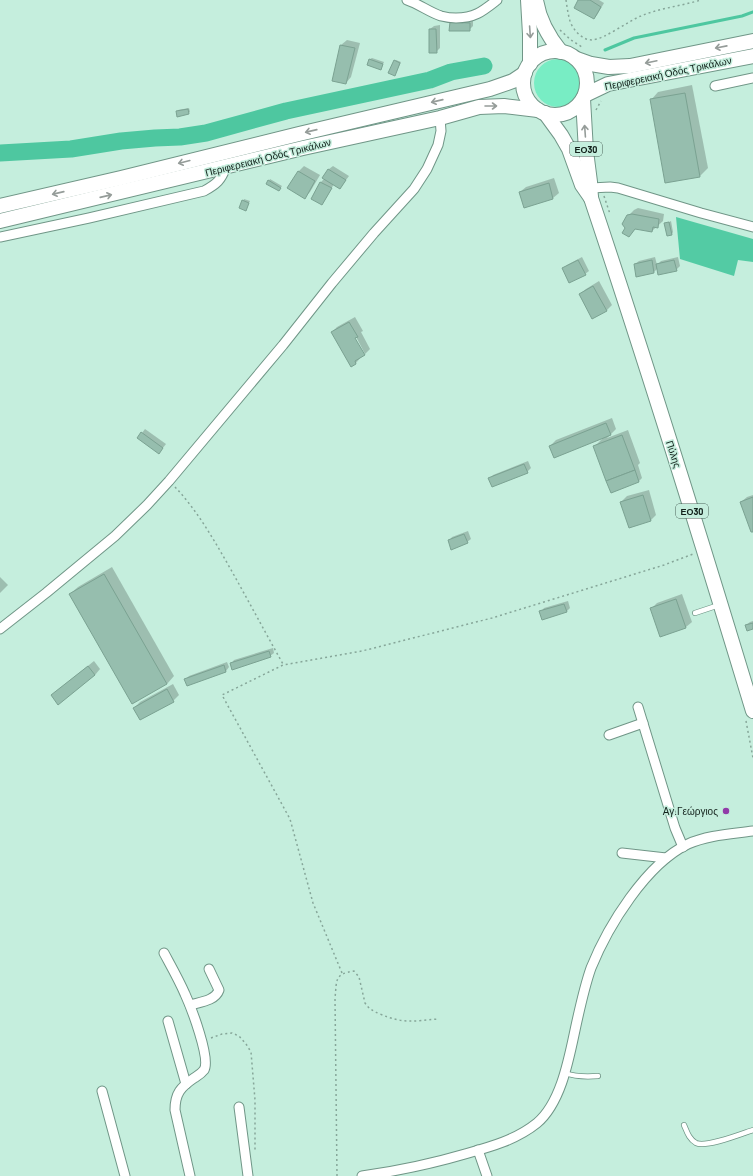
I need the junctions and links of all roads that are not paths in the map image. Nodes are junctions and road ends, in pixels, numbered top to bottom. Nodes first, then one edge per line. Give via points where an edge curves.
1 (407, 0) edge
2 (497, 0) edge
3 (528, 0) edge
4 (536, 0) edge
5 (753, 41) edge
6 (561, 52) junction
7 (580, 54) junction
8 (753, 56) edge
9 (528, 68) junction
10 (753, 78) edge
11 (715, 86) dead end
12 (584, 97) junction
13 (542, 112) junction
14 (440, 118) junction
15 (226, 167) junction
16 (594, 191) junction
17 (0, 206) edge
18 (0, 221) edge
19 (753, 227) edge
20 (0, 237) edge
21 (721, 604) junction
22 (695, 613) dead end
23 (0, 629) edge
24 (638, 707) dead end
25 (753, 711) edge
26 (643, 723) junction
27 (609, 735) dead end
28 (753, 831) edge
29 (683, 847) junction
30 (622, 853) dead end
31 (666, 858) junction
32 (164, 953) dead end
33 (209, 969) dead end
34 (190, 1006) junction
35 (168, 1020) dead end
36 (565, 1073) junction
37 (598, 1076) dead end
38 (186, 1084) junction
39 (102, 1092) dead end
40 (239, 1107) dead end
41 (684, 1125) dead end
42 (753, 1130) edge
43 (478, 1150) junction
44 (390, 1174) edge
45 (125, 1176) edge
46 (190, 1176) edge
47 (248, 1176) edge
48 (362, 1176) edge
49 (488, 1176) edge

1 - 2 street via 441,16 466,18 476,15
3 -> 9 main road, ΕΟ30
4 - 6 main road via 544,28
5 -> 7 main road, Περιφερειακή Οδός Τρικάλων via 630,66 609,67 591,64
6 - 7 main road
6 - 9 main road via 544,53
7 - 12 main road, ΕΟ30 via 587,85
8 - 12 main road, Περιφερειακή Οδός Τρικάλων via 608,84
9 - 13 main road, ΕΟ30 via 523,83 525,94 530,103
9 -> 17 main road, Περιφερειακή Οδός Τρικάλων via 513,81 475,93
10 - 11 street
12 - 13 main road via 576,107 566,113 556,115
16 -> 12 main road, ΕΟ30 via 586,151
14 -> 13 main road, Περιφερειακή Οδός Τρικάλων via 484,106 504,106
13 - 16 main road, ΕΟ30 via 561,134 582,185
14 - 15 main road, Περιφερειακή Οδός Τρικάλων
14 - 23 street via 438,145 427,170 414,189 332,283 169,482 110,540
18 -> 15 main road, Περιφερειακή Οδός Τρικάλων
15 - 20 street via 222,178 204,191
16 - 19 street via 618,188
16 - 21 main road, Πύλης / ΕΟ30
21 - 22 lane
21 - 25 main road, Πύλης / ΕΟ30
24 - 26 street
26 - 27 street
26 - 29 street
28 - 29 street via 704,839
29 - 31 street
30 - 31 street
31 - 36 street via 629,900 597,954 582,997
32 - 34 street
33 - 34 street via 219,990 217,995
34 - 38 street via 206,1065 199,1075
35 - 38 street
36 - 37 lane via 584,1077
36 - 43 street via 554,1100 537,1123 508,1140
38 - 46 street via 177,1096 175,1110
39 - 45 street
40 - 47 street
41 - 42 lane via 688,1136 700,1144 720,1141
43 - 44 street
43 - 49 street
44 - 48 street

